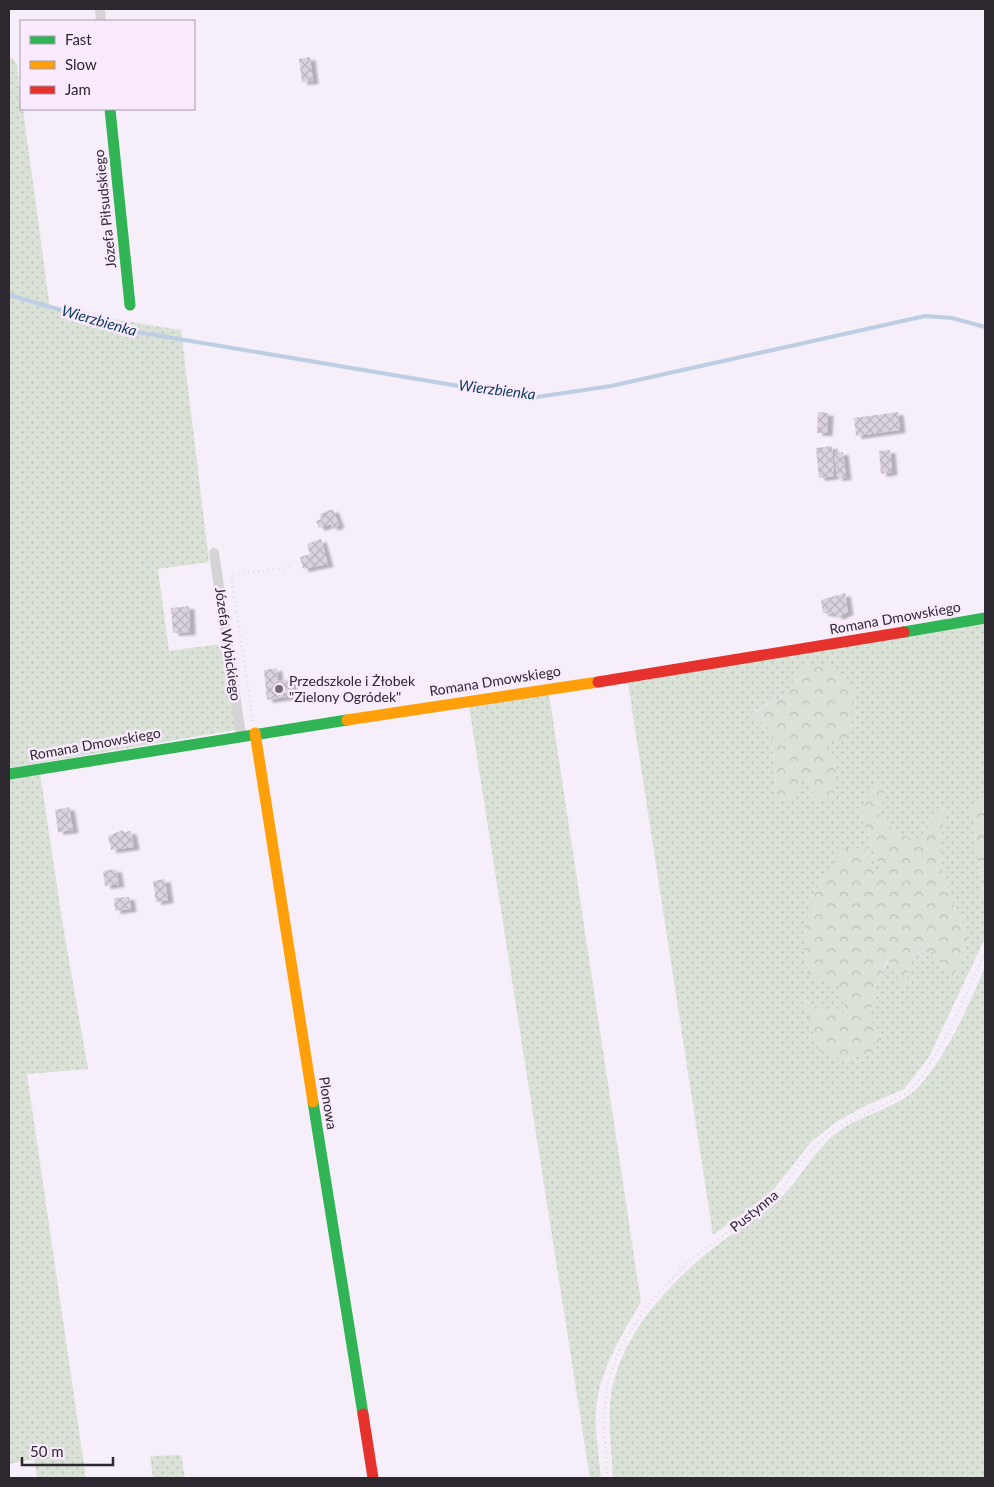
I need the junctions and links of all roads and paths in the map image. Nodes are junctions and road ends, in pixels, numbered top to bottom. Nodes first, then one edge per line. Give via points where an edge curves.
1 (110, 110) edge
2 (130, 305) dead end
3 (214, 553) dead end
4 (292, 567) dead end
5 (985, 618) edge
6 (255, 733) junction
7 (241, 735) junction
8 (9, 774) edge
9 (985, 954) edge
10 (373, 1478) edge
11 (607, 1478) edge

1 - 2 street, Józefa Piłsudskiego
3 - 7 street, Józefa Wybickiego
4 - 6 path via 231,575
5 - 6 street, Romana Dmowskiego
6 - 7 street, Romana Dmowskiego
6 - 10 street, Plonowa
7 - 8 street, Romana Dmowskiego
9 - 11 path, Pustynna via 946,1037 912,1088 832,1130 805,1156 782,1189 689,1261 647,1306 620,1348 607,1384 604,1424

